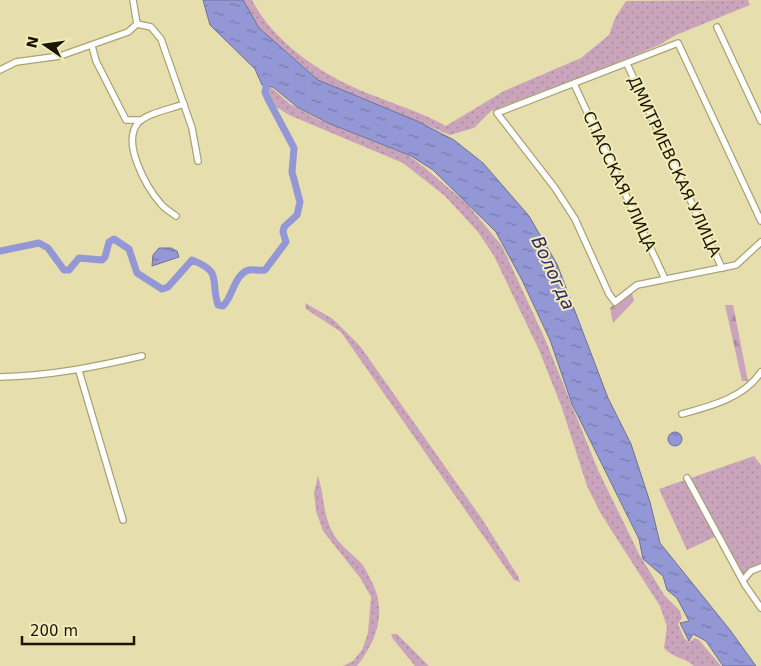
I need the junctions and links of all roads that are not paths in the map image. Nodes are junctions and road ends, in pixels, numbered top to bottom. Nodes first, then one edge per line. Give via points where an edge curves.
1 (133, 0) edge
2 (137, 24) junction
3 (717, 27) dead end
4 (92, 46) junction
5 (627, 64) junction
6 (0, 70) edge
7 (574, 84) junction
8 (184, 104) junction
9 (143, 119) junction
10 (761, 122) edge
11 (198, 161) dead end
12 (176, 216) dead end
13 (761, 221) edge
14 (761, 242) edge
15 (722, 268) junction
16 (665, 279) junction
17 (142, 356) dead end
18 (79, 371) junction
19 (761, 372) edge
20 (0, 377) edge
21 (682, 414) dead end
22 (687, 478) dead end
23 (122, 520) dead end
24 (761, 567) edge
25 (744, 579) junction
26 (761, 608) edge

1 - 2 street
2 - 4 street via 128,32
2 - 8 street via 151,26 161,39
3 - 10 street
4 - 6 street via 53,58 16,62
4 - 9 street via 96,61 126,120
5 - 7 street
5 - 13 street via 678,43
5 - 15 street, ДМИТРИЕВСКАЯ УЛИЦА
7 - 16 street, СПАССКАЯ УЛИЦА
7 - 16 street via 497,113 575,219 615,302 636,286
8 - 9 street
8 - 11 street
9 - 12 street via 135,129 134,158 161,205
14 - 15 street via 736,265
15 - 16 street
17 - 18 street
18 - 20 street
18 - 23 street
19 - 21 street via 722,402
22 - 25 street
24 - 25 street
25 - 26 street

